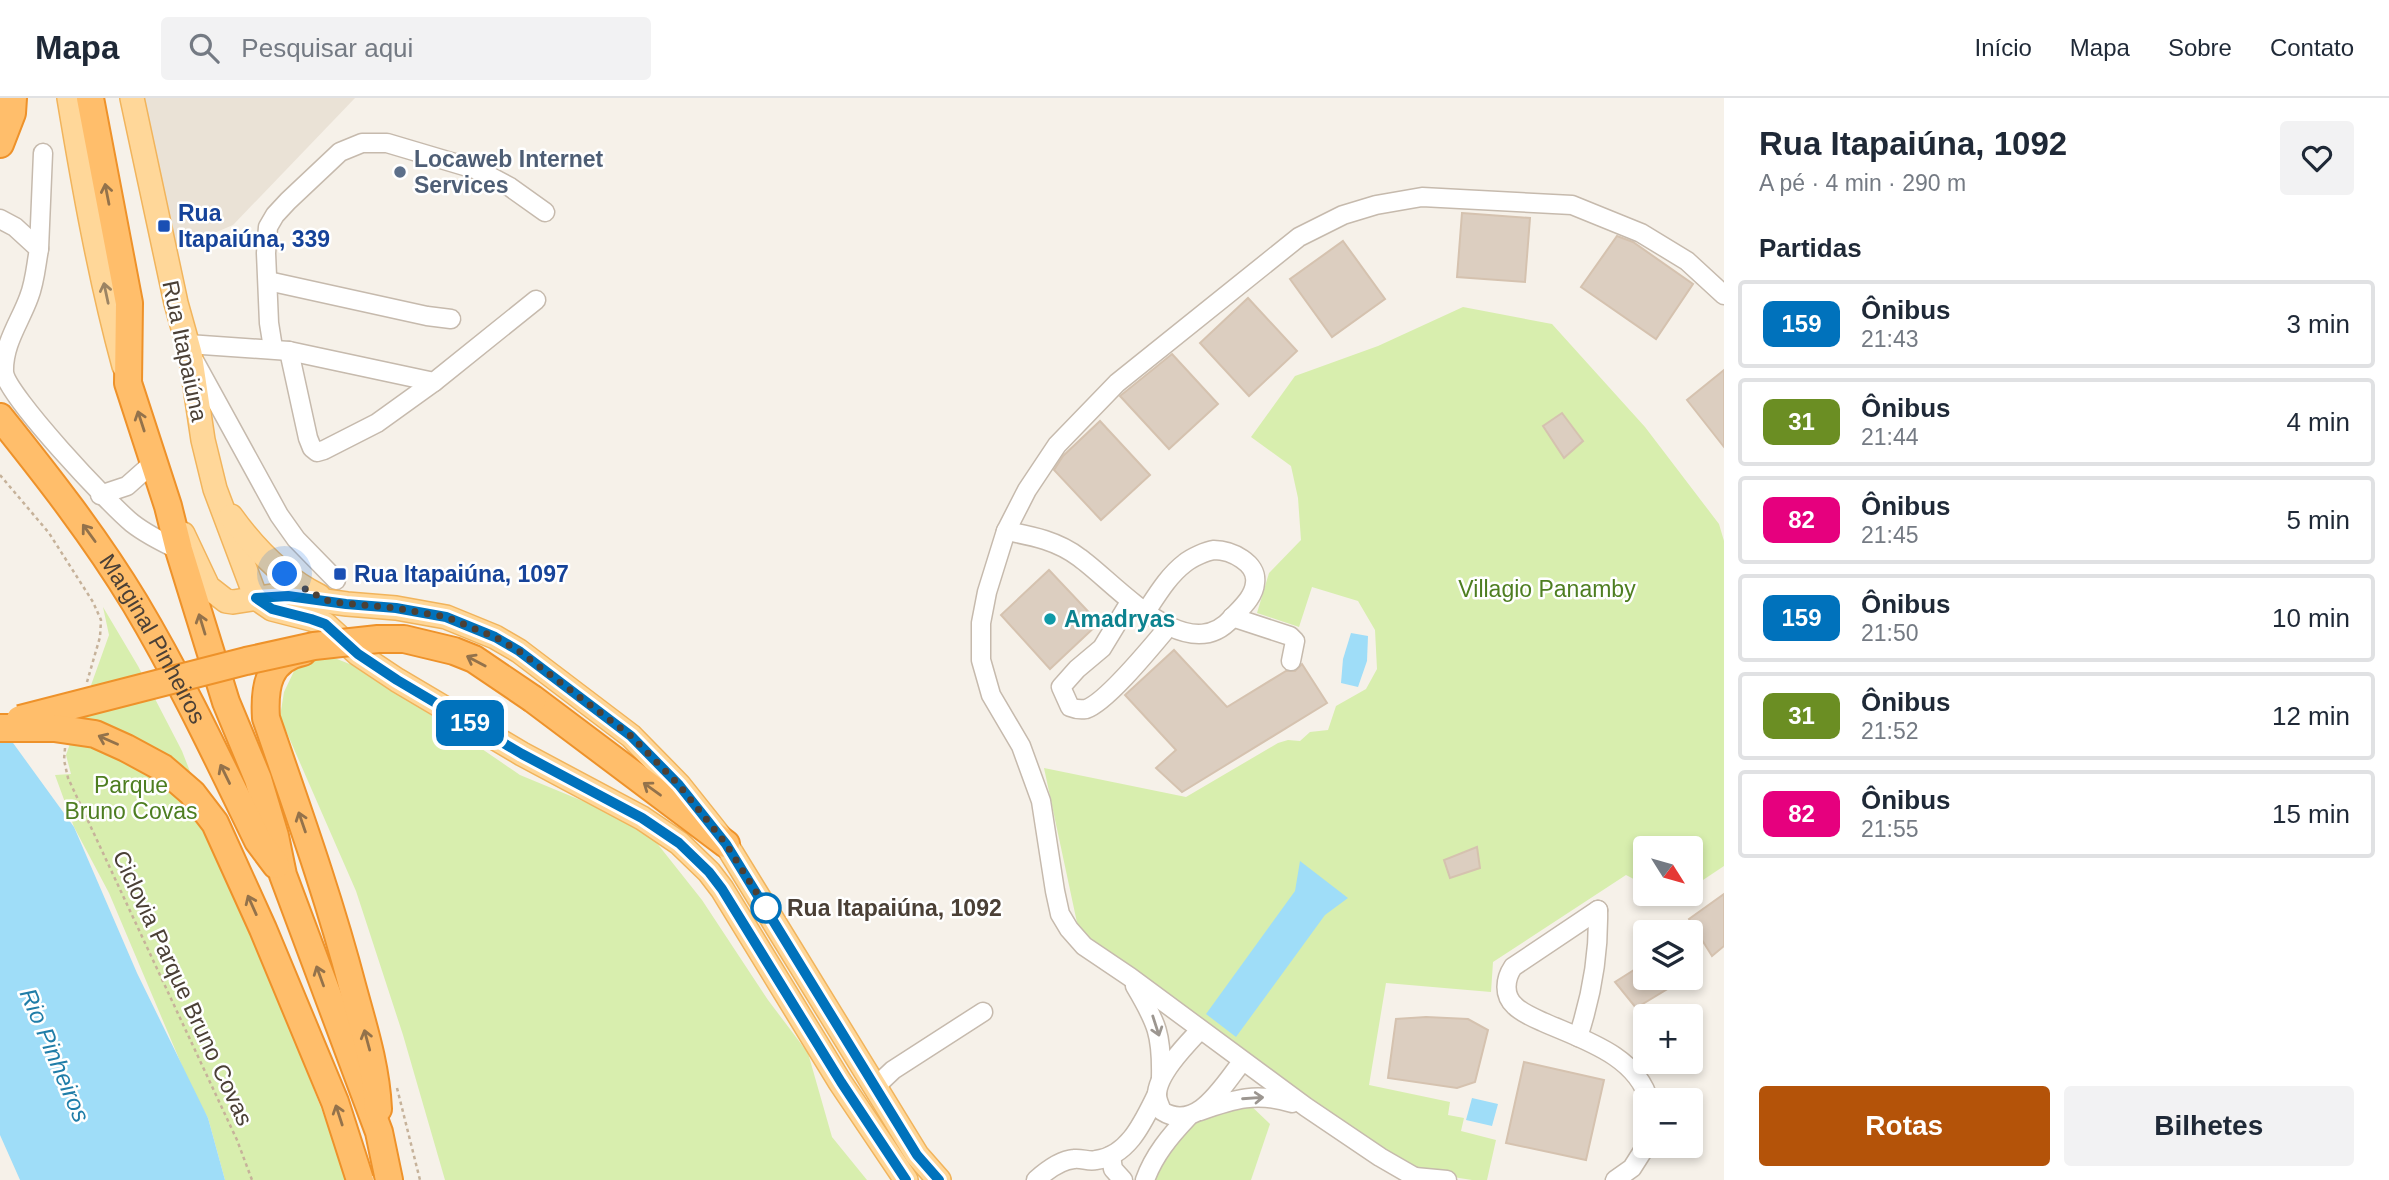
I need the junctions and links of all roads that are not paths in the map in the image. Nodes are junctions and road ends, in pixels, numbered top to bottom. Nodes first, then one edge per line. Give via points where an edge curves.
1 (13, 98) edge
2 (69, 98) edge
3 (90, 98) edge
4 (132, 98) edge
5 (0, 144) edge
6 (43, 153) dead end
7 (545, 212) dead end
8 (0, 219) edge
9 (39, 249) junction
10 (268, 281) junction
11 (1724, 295) edge
12 (536, 300) dead end
13 (451, 319) dead end
14 (189, 349) junction
15 (281, 350) junction
16 (435, 382) junction
17 (128, 383) junction
18 (0, 417) edge
19 (155, 462) junction
20 (215, 489) junction
21 (100, 495) junction
22 (169, 506) junction
23 (1006, 531) junction
24 (178, 550) junction
25 (248, 577) junction
26 (208, 587) junction
27 (333, 591) junction
28 (256, 598) junction
29 (1130, 602) junction
30 (418, 611) junction
31 (1145, 613) junction
32 (1232, 617) junction
33 (1169, 626) junction
34 (358, 654) junction
35 (1291, 661) dead end
36 (397, 680) junction
37 (0, 726) edge
38 (726, 844) junction
39 (283, 875) junction
40 (1130, 977) junction
41 (983, 1012) dead end
42 (1200, 1030) junction
43 (1578, 1037) junction
44 (1242, 1062) junction
45 (875, 1087) junction
46 (1159, 1088) junction
47 (1642, 1088) edge
48 (1306, 1107) junction
49 (1194, 1114) junction
50 (1143, 1123) junction
51 (379, 1132) junction
52 (1167, 1139) junction
53 (1638, 1158) edge
54 (1103, 1159) junction
55 (1418, 1178) edge
56 (360, 1180) edge
57 (389, 1180) edge
58 (906, 1180) edge
59 (939, 1180) edge
60 (1036, 1180) edge
61 (1123, 1180) edge
62 (1145, 1180) edge
63 (1447, 1180) edge
64 (1615, 1180) edge

1 - 5 highway
17 -> 2 main road
17 -> 3 highway via 129,303
4 - 14 main road, Rua Itapaiúna
6 - 9 street
7 - 10 street via 478,170 387,143 362,143 340,152 275,215 266,239
8 - 9 street via 15,226
9 - 21 street via 30,296 12,331 5,358 6,380
10 - 13 street
10 - 15 street via 269,323
11 - 23 street via 1687,261 1641,233 1572,205 1422,197 1343,215 1299,237 1117,383 1057,445
12 - 16 street
14 - 15 street
14 - 20 main road, Rua Itapaiúna
14 - 27 street via 279,514
15 - 16 street
15 - 16 street via 308,438 317,452 377,423
19 -> 17 highway
39 -> 18 highway, Marginal Pinheiros via 258,841 134,602 42,469
19 - 21 street via 127,486
19 - 22 highway
20 - 25 main road, Rua Itapaiúna
20 - 27 main road via 242,531 285,574 308,591
21 - 24 street via 152,537
22 - 24 highway
22 - 26 main road
23 - 29 street via 1058,544
23 - 40 street via 981,623 982,660 991,695 1021,746 1041,800 1060,914 1084,946
39 -> 24 highway via 258,779 226,702
25 - 26 main road via 236,593
25 - 28 main road, Rua Itapaiúna
26 - 28 main road via 226,601
27 - 28 main road
27 - 30 main road
28 - 34 main road via 272,609 325,624
29 - 31 street
29 - 33 street via 1102,648 1062,687 1070,706 1085,709 1095,704
30 - 36 main road via 397,645
30 - 38 main road via 446,617 519,651 631,736 679,785
31 - 32 street via 1186,561 1213,550 1244,560 1254,570 1251,595
31 - 33 street
32 - 33 street via 1209,634
32 - 35 street via 1290,636 1294,641
34 - 36 main road
51 -> 34 highway via 377,1078 320,873 266,718 265,699 268,679 291,654 320,649
36 - 58 main road via 642,818 679,843 709,872
38 -> 37 highway, bridge via 484,665 454,651 404,639 314,646 246,660
56 -> 37 highway, bridge via 335,1102 263,929 215,823 192,793 163,768 95,734
38 - 45 main road
51 -> 39 highway
40 - 42 street
40 -> 46 street via 1157,1026 1162,1052
41 - 45 street via 893,1070
42 - 44 street
42 - 46 street via 1173,1061
43 - 43 street via 1591,999 1598,910 1513,967 1505,986 1516,1007
43 - 47 street via 1621,1061
44 - 48 street
44 - 49 street
45 - 59 main road via 917,1155
46 - 49 street via 1162,1111 1175,1118
46 - 50 street
49 -> 48 street via 1233,1099 1271,1096
48 - 55 street
49 - 52 street
50 - 52 street
50 - 54 street via 1126,1145
51 - 57 highway
52 - 62 street
53 - 64 street
54 - 60 street via 1063,1162
54 - 61 street
55 - 63 street

